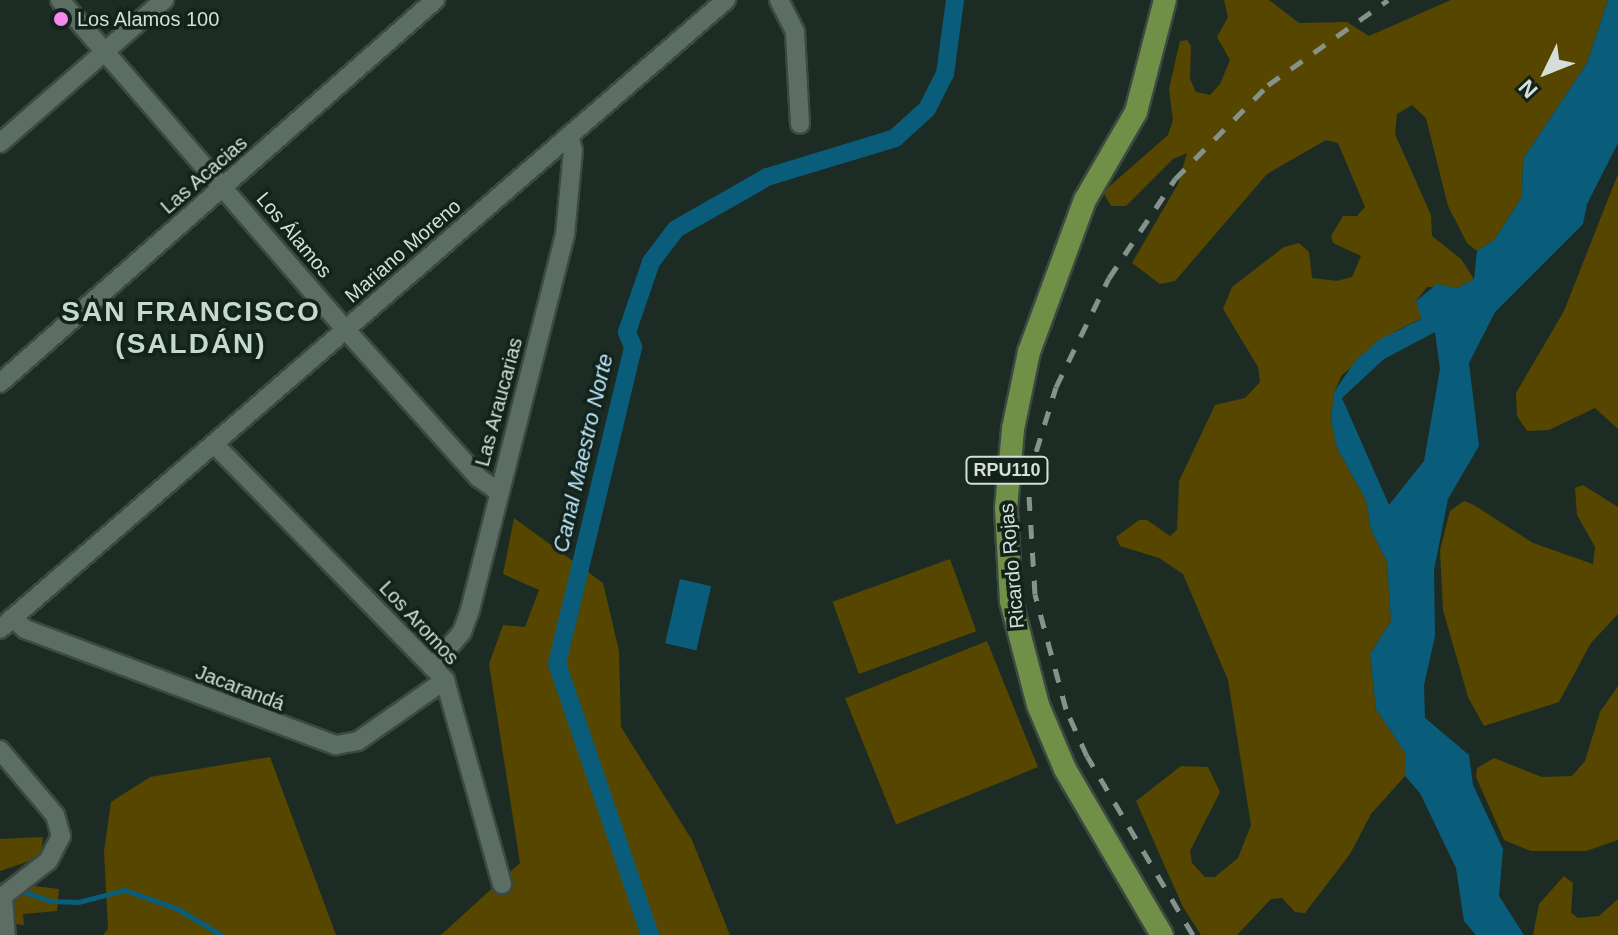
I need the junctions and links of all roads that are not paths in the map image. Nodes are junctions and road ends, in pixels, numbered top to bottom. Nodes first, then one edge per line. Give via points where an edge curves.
1 (60, 0) edge
2 (164, 0) edge
3 (435, 0) edge
4 (726, 0) edge
5 (779, 0) edge
6 (1165, 0) edge
7 (106, 51) junction
8 (800, 124) dead end
9 (569, 136) junction
10 (0, 143) edge
11 (224, 187) junction
12 (346, 330) junction
13 (0, 383) edge
14 (215, 445) junction
15 (499, 492) junction
16 (6, 623) edge
17 (438, 674) junction
18 (0, 750) edge
19 (502, 884) dead end
20 (6, 935) edge
21 (1162, 935) edge

1 - 7 street, Los Álamos
2 - 7 street
3 - 11 street, Las Acacias
4 - 9 street, Mariano Moreno
5 - 8 street via 795,32
6 - 21 main road, Ricardo Rojas / RPU110 via 1136,112 1085,200 1029,352 1013,429 1006,508 1011,601 1038,705 1065,769
7 - 10 street
7 - 11 street, Los Álamos
9 - 12 street, Mariano Moreno
9 - 15 street, Las Araucarias via 573,150 565,235
11 - 12 street, Los Álamos
11 - 13 street, Las Acacias
12 - 14 street, Mariano Moreno
12 - 15 street, Los Álamos via 479,478
14 - 16 street, Mariano Moreno
14 - 17 street, Los Aromos
15 - 17 street, Las Araucarias via 462,632
16 - 17 street, Jacarandá via 336,745 358,741
17 - 19 street, Los Aromos
18 - 20 street via 60,825 56,851 11,886 0,905

